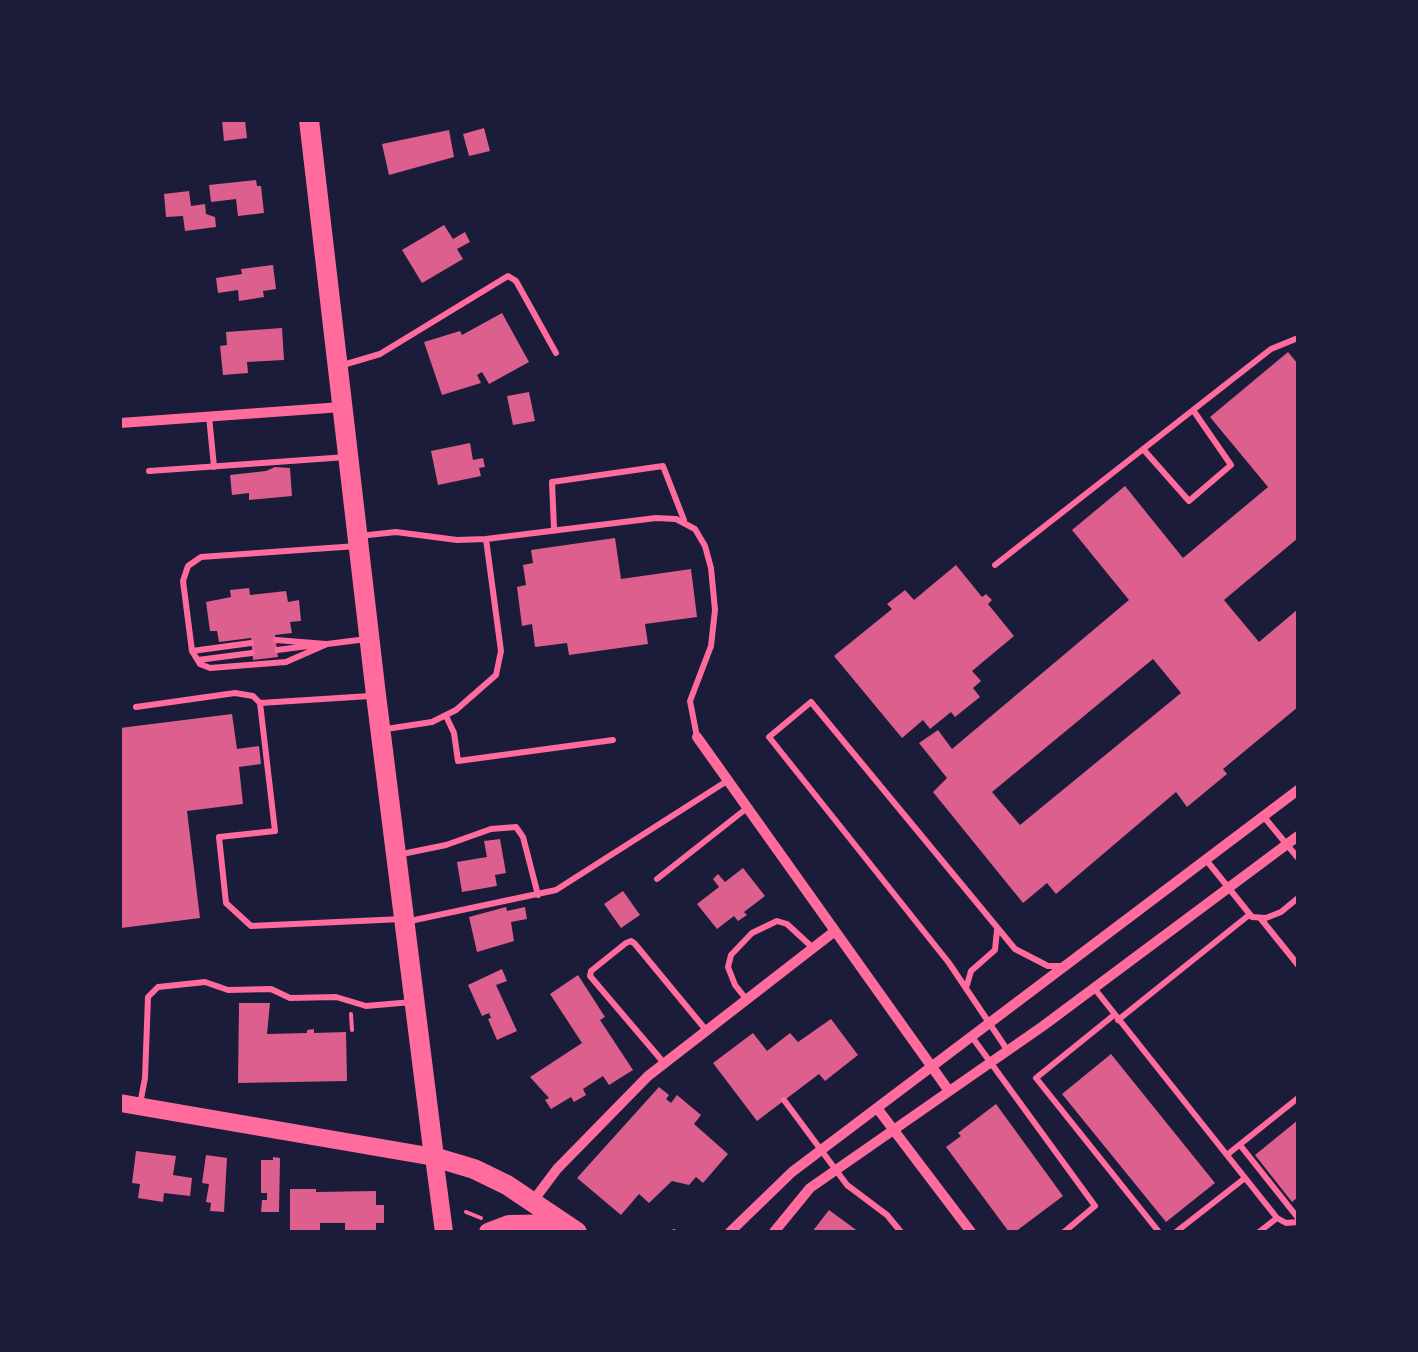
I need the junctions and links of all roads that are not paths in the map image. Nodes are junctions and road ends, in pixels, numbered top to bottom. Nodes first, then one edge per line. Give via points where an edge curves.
1 (309, 120) edge
2 (1298, 338) edge
3 (556, 354) dead end
4 (337, 366) junction
5 (342, 406) junction
6 (1193, 410) junction
7 (209, 416) junction
8 (120, 423) edge
9 (1143, 449) junction
10 (348, 456) junction
11 (214, 466) junction
12 (149, 472) dead end
13 (684, 521) junction
14 (554, 529) junction
15 (486, 539) junction
16 (358, 541) junction
17 (995, 566) dead end
18 (369, 639) junction
19 (276, 640) dead end
20 (251, 643) dead end
21 (327, 644) junction
22 (192, 650) junction
23 (277, 650) dead end
24 (252, 653) dead end
25 (196, 660) junction
26 (376, 696) junction
27 (260, 703) junction
28 (136, 707) dead end
29 (446, 716) junction
30 (380, 729) junction
31 (697, 737) joint
32 (613, 740) dead end
33 (728, 780) junction
34 (1298, 790) edge
35 (748, 807) junction
36 (1264, 816) junction
37 (1298, 836) edge
38 (1287, 844) junction
39 (395, 855) junction
40 (1298, 858) edge
41 (1207, 861) junction
42 (657, 879) dead end
43 (1228, 888) junction
44 (538, 895) junction
45 (1298, 898) edge
46 (1249, 915) junction
47 (1260, 918) junction
48 (404, 920) junction
49 (996, 927) junction
50 (835, 931) junction
51 (812, 947) junction
52 (1069, 965) junction
53 (1298, 966) edge
54 (1094, 988) junction
55 (969, 991) junction
56 (747, 1000) junction
57 (414, 1002) junction
58 (1116, 1017) junction
59 (989, 1024) junction
60 (706, 1031) junction
61 (972, 1037) junction
62 (1008, 1051) junction
63 (991, 1062) junction
64 (664, 1063) junction
65 (932, 1067) junction
66 (949, 1091) junction
67 (1298, 1098) edge
68 (784, 1100) dead end
69 (130, 1105) edge
70 (877, 1108) junction
71 (894, 1130) junction
72 (1240, 1145) junction
73 (821, 1150) junction
74 (1228, 1154) junction
75 (434, 1157) junction
76 (836, 1170) junction
77 (1245, 1178) junction
78 (533, 1201) junction
79 (1277, 1218) junction
80 (1298, 1220) edge
81 (486, 1227) edge
82 (570, 1227) edge
83 (444, 1232) edge
84 (730, 1232) edge
85 (774, 1232) edge
86 (901, 1232) edge
87 (971, 1232) edge
88 (1064, 1232) edge
89 (1159, 1232) edge
90 (1176, 1232) edge
91 (1259, 1232) edge

1 - 4 main road
2 - 6 lane via 1271,349
3 - 4 lane via 508,276 380,354
4 - 5 main road
5 - 7 street
5 - 10 main road
6 - 9 lane
6 - 9 lane via 1231,465 1189,501
7 - 8 street
7 - 11 lane
9 - 17 lane
10 - 11 lane
10 - 16 main road
11 - 12 lane
13 - 14 lane
13 - 14 lane via 663,466 552,482
13 - 31 lane via 705,546 715,600 711,646 690,701
14 - 15 lane
15 - 16 lane via 396,532
15 - 29 lane via 501,664 485,687
16 - 18 main road
16 - 22 lane via 194,560 183,581
18 - 21 lane
18 - 26 main road
19 - 21 lane
20 - 22 lane
21 - 23 lane
21 - 25 lane via 286,662 215,669
22 - 25 lane
24 - 25 lane
26 - 27 lane
26 - 30 main road
27 - 28 lane via 235,693
27 - 48 lane via 276,831 219,837 226,903 251,926
29 - 30 lane
29 - 32 lane via 458,761
30 - 39 main road
31 - 33 street
33 - 35 street
33 - 44 lane via 561,887
34 - 36 street
35 - 42 lane
35 - 50 street
36 - 38 lane
36 - 41 street
37 - 38 street
38 - 40 lane
38 - 43 street
39 - 44 lane via 511,826 523,837
39 - 48 main road
41 - 43 lane
41 - 52 street
43 - 46 lane
43 - 54 street
44 - 48 lane
45 - 47 lane
46 - 47 lane
46 - 58 lane
47 - 53 lane
48 - 57 main road
49 - 52 lane via 1016,950 1048,966
49 - 55 lane via 995,950 968,975
49 - 55 lane via 811,702 769,737
50 - 51 street
50 - 65 street
51 - 56 street
51 - 56 lane via 777,921 752,934 728,967
52 - 59 street
54 - 58 lane
54 - 62 street
55 - 59 lane
56 - 60 street
57 - 69 lane via 366,1006 205,982 158,987 148,998 145,1078
57 - 75 main road
58 - 74 lane
58 - 89 lane via 1036,1078
59 - 61 street
59 - 62 lane
60 - 64 street
60 - 64 lane via 634,944 626,944 590,976
61 - 63 lane
61 - 65 street
62 - 63 street
63 - 66 street
63 - 88 lane via 1096,1206
64 - 78 street via 556,1169
65 - 66 street
65 - 70 street
66 - 71 street
67 - 72 lane
68 - 73 lane
69 - 75 main road
70 - 71 street
70 - 73 street
71 - 76 street
71 - 87 street
72 - 74 lane
72 - 80 lane
73 - 76 lane
73 - 84 street
74 - 77 lane
75 - 78 main road via 474,1169
75 - 83 main road
76 - 85 street via 804,1193
76 - 86 lane
77 - 79 lane
77 - 90 lane
78 - 82 main road
79 - 80 lane
79 - 91 lane
81 - 82 main road

